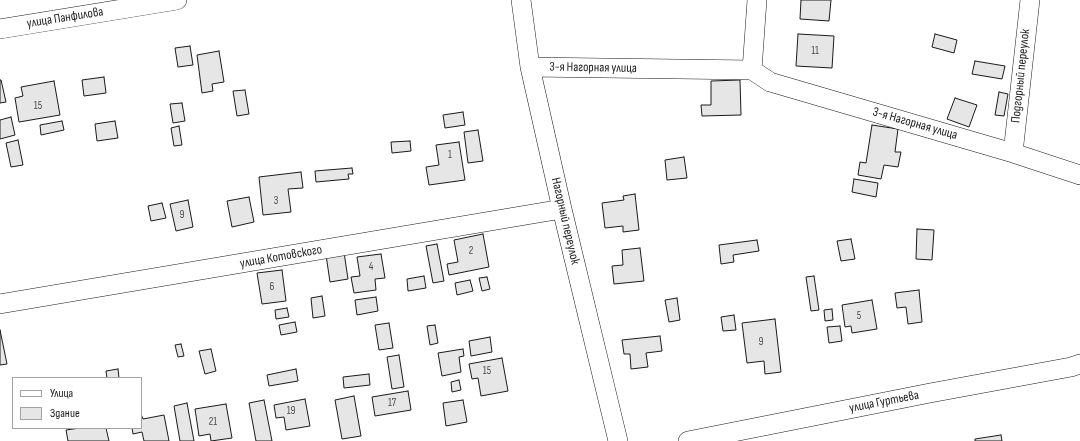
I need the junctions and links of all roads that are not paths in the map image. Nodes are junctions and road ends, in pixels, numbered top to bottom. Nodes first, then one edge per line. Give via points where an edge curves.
1 (177, 0) edge
2 (521, 0) edge
3 (758, 0) edge
4 (1030, 0) edge
5 (0, 29) edge
6 (530, 67) junction
7 (752, 70) junction
8 (1013, 153) junction
9 (1080, 175) edge
10 (562, 209) junction
11 (0, 304) edge
12 (1080, 364) edge
13 (618, 441) edge
14 (688, 441) edge

1 - 5 street, улица Панфилова
2 - 6 street, Нагорный переулок
3 - 7 street
4 - 8 street, Подгорный переулок
6 - 7 street, 3-я Нагорная улица
6 - 10 street, Нагорный переулок
7 - 8 street, 3-я Нагорная улица via 770,82
8 - 9 street, 3-я Нагорная улица
10 - 11 street, улица Котовского
10 - 13 street, Нагорный переулок
12 - 14 street, улица Гуртьева

